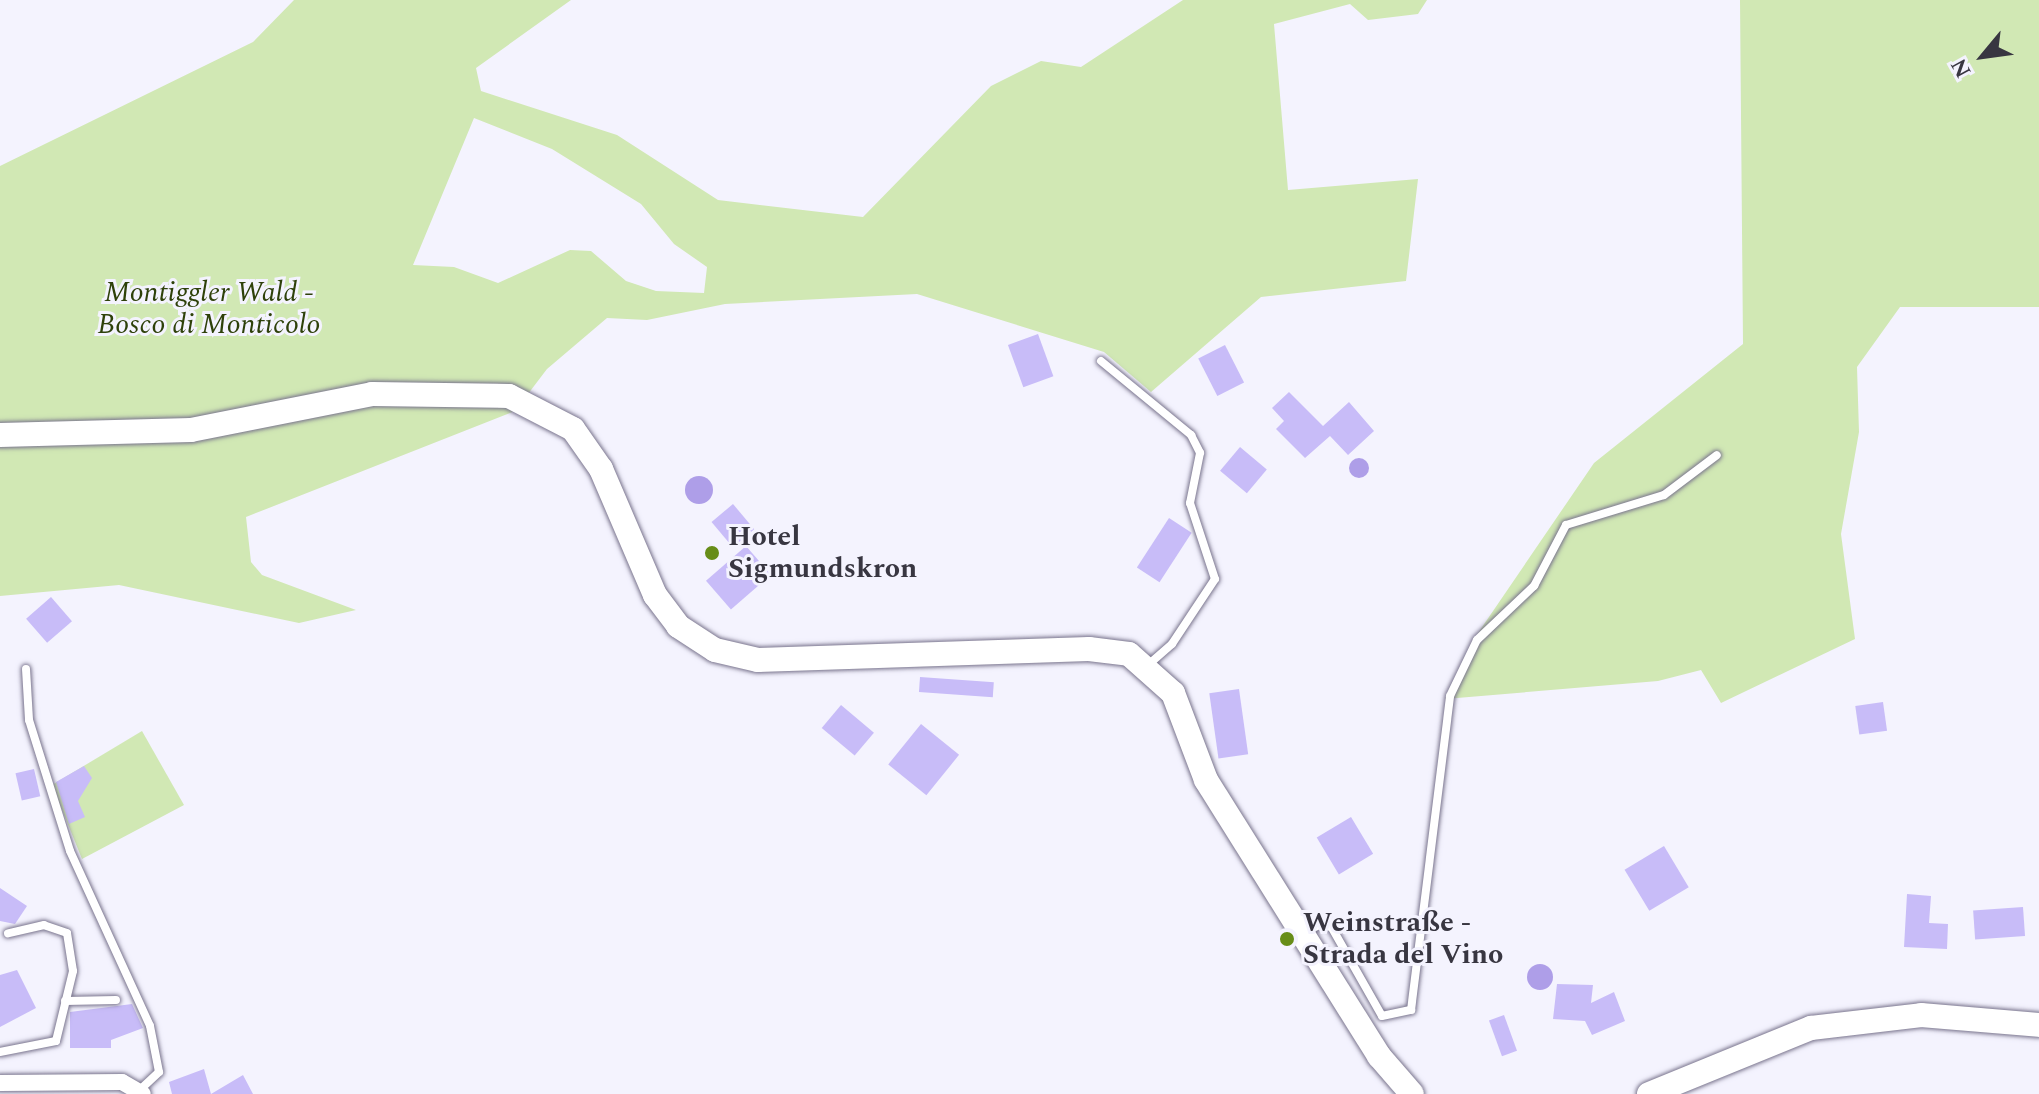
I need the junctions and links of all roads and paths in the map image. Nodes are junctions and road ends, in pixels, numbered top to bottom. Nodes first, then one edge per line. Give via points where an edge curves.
1 (1101, 361) dead end
2 (0, 435) edge
3 (1717, 455) dead end
4 (1147, 666) junction
5 (26, 669) dead end
6 (8, 933) dead end
7 (1301, 933) junction
8 (116, 1000) dead end
9 (65, 1001) junction
10 (2039, 1025) edge
11 (0, 1052) edge
12 (0, 1083) edge
13 (141, 1092) edge
14 (1412, 1094) edge
15 (1649, 1094) edge

1 - 4 lane via 1180,425 1200,453 1190,503 1215,579 1172,644
2 - 4 main road via 202,429 372,394 509,396 573,429 601,469 655,595 678,626 715,650 758,660 1089,649 1129,654
3 - 7 lane via 1706,470 1664,495 1566,525 1534,586 1477,640 1450,696 1411,1010 1382,1016 1332,928 1324,923
4 - 7 main road via 1173,693 1206,780
5 - 13 lane via 29,720 70,851 150,1026 159,1072
6 - 9 lane via 44,925 67,933 73,971
7 - 14 main road via 1379,1056
8 - 9 lane
9 - 11 lane via 50,1046
10 - 15 main road via 1921,1015 1811,1028
12 - 13 street via 122,1082

